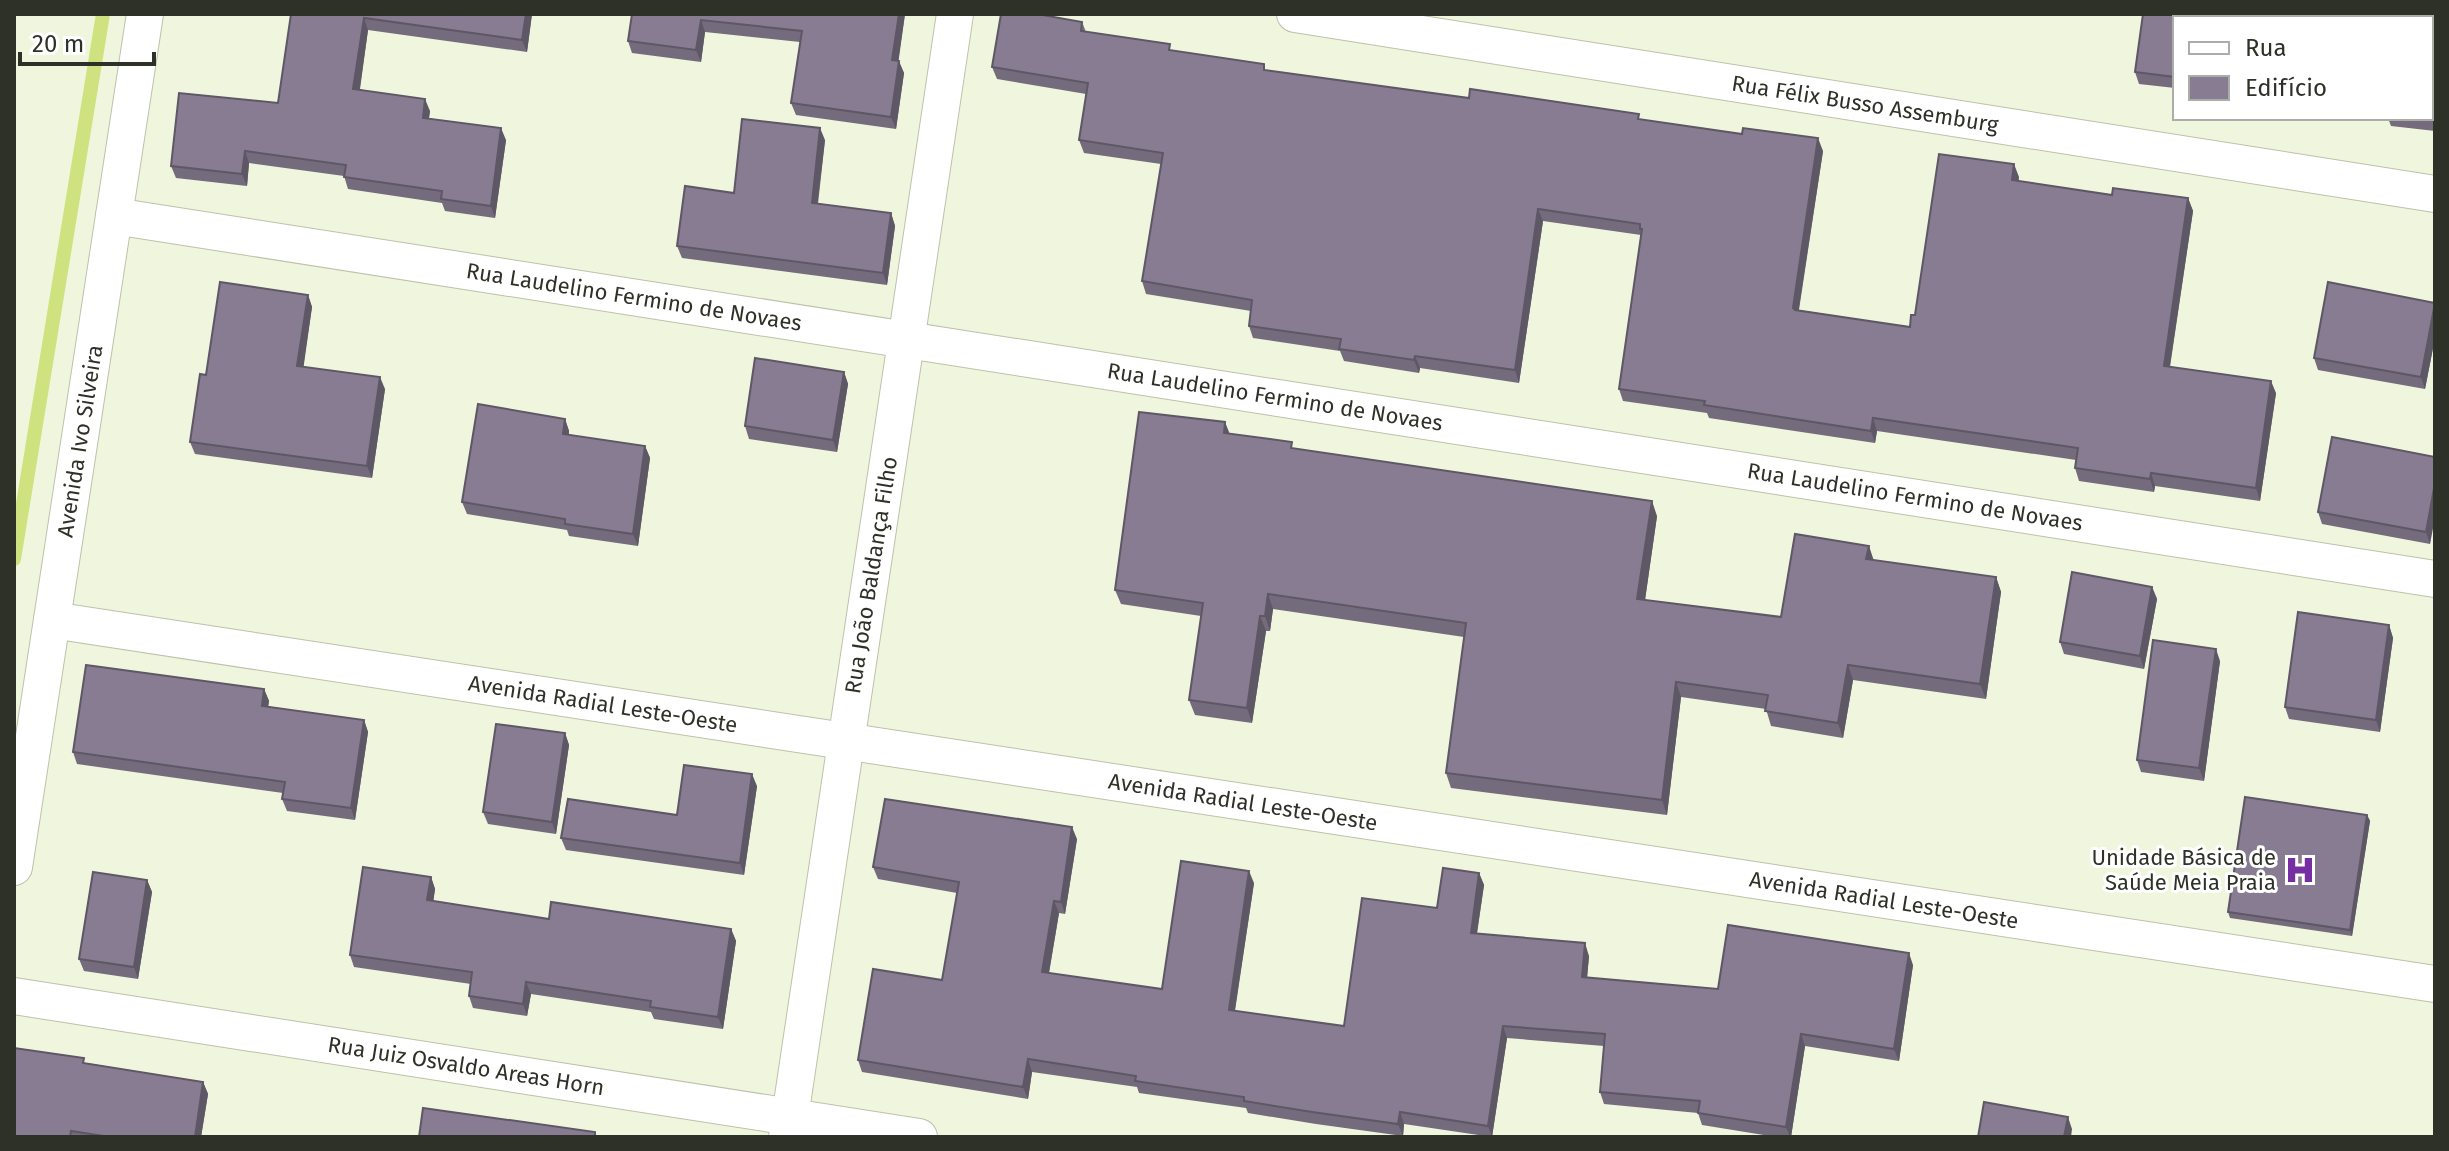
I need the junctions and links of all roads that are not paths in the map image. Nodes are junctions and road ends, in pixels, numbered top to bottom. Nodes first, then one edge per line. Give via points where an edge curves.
1 (145, 14) edge
2 (955, 14) edge
3 (1295, 14) edge
4 (2435, 194) edge
5 (114, 216) junction
6 (906, 340) junction
7 (2435, 579) edge
8 (52, 620) junction
9 (846, 741) junction
10 (14, 867) edge
11 (2435, 984) edge
12 (14, 996) edge
13 (788, 1127) edge
14 (919, 1137) edge

1 - 5 street, Avenida Ivo Silveira
2 - 6 street, Rua João Baldança Filho
3 - 4 street, Rua Félix Busso Assemburg
5 - 6 street, Rua Laudelino Fermino de Novaes
5 - 8 street, Avenida Ivo Silveira
6 - 7 street, Rua Laudelino Fermino de Novaes
6 - 9 street, Rua João Baldança Filho
8 - 9 street, Avenida Radial Leste-Oeste
8 - 10 street, Avenida Ivo Silveira
9 - 11 street, Avenida Radial Leste-Oeste
9 - 13 street, Rua João Baldança Filho
12 - 13 street, Rua Juiz Osvaldo Areas Horn
13 - 14 street, Rua Juiz Osvaldo Areas Horn

